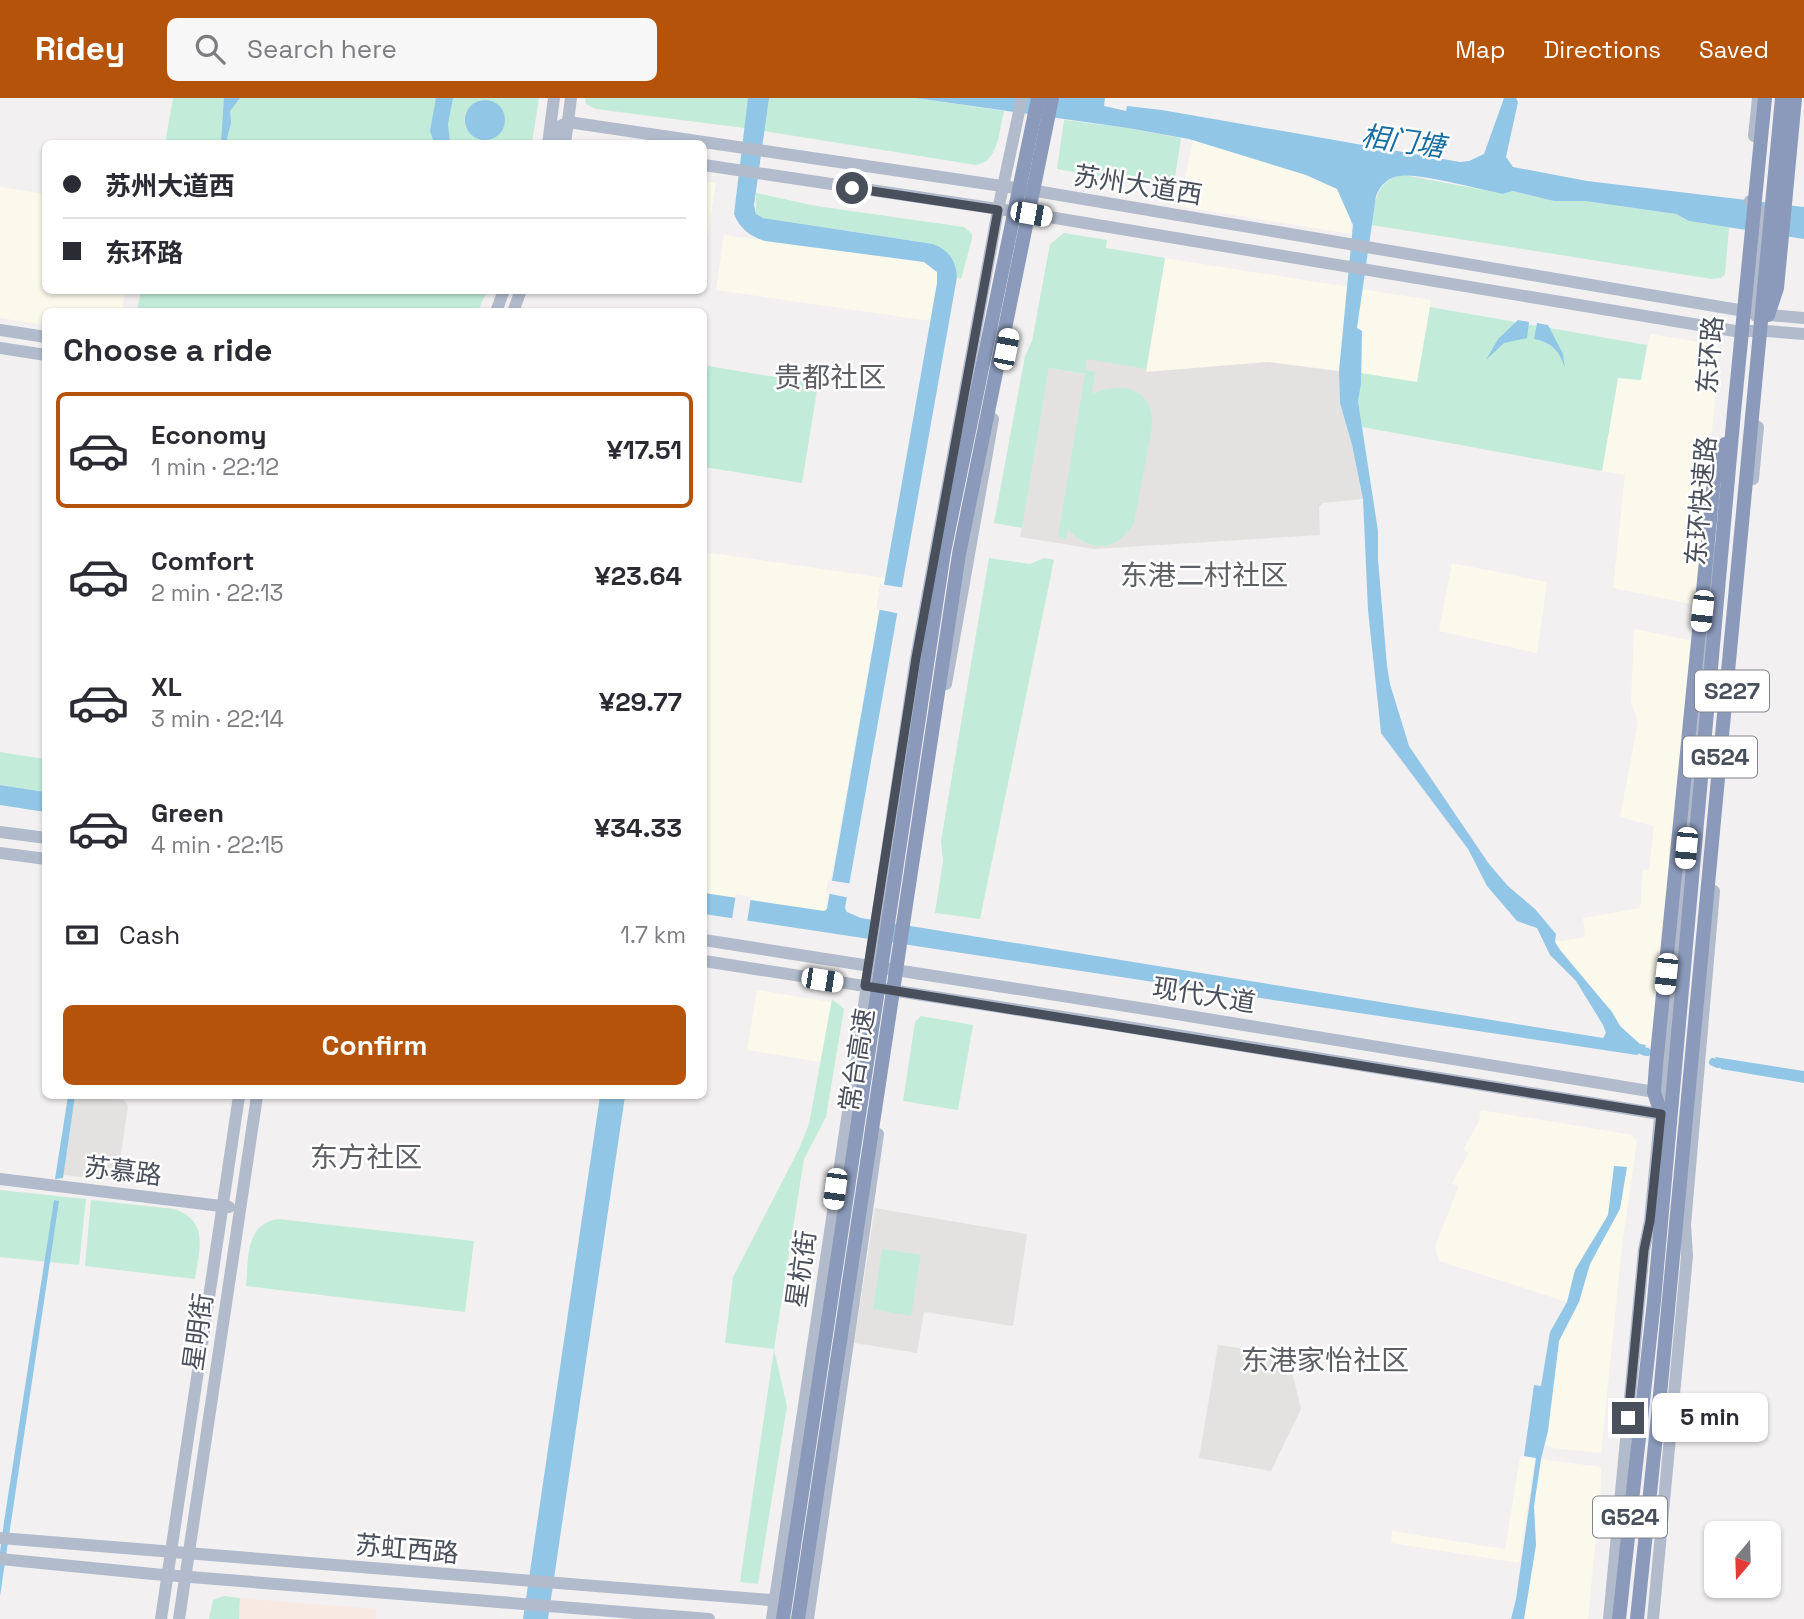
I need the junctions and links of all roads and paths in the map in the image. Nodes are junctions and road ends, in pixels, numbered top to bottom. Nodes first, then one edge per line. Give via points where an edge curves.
1 (554, 98) edge
2 (571, 98) edge
3 (1022, 98) edge
4 (1038, 98) edge
5 (1053, 98) edge
6 (1758, 98) edge
7 (1765, 98) edge
8 (1782, 98) edge
9 (1788, 98) edge
10 (1795, 98) edge
11 (568, 122) junction
12 (549, 137) edge
13 (566, 140) edge
14 (692, 140) edge
15 (707, 142) edge
16 (707, 166) edge
17 (1003, 187) junction
18 (1035, 191) junction
19 (1749, 196) junction
20 (998, 210) junction
21 (1031, 214) junction
22 (1778, 240) junction
23 (1744, 311) junction
24 (1768, 315) junction
25 (1804, 318) edge
26 (0, 330) edge
27 (1743, 331) junction
28 (1766, 331) junction
29 (1804, 334) edge
30 (42, 336) edge
31 (0, 348) edge
32 (42, 354) edge
33 (1760, 404) junction
34 (1731, 408) junction
35 (0, 832) edge
36 (42, 837) edge
37 (0, 853) edge
38 (42, 858) edge
39 (707, 940) edge
40 (707, 961) edge
41 (869, 965) junction
42 (902, 971) junction
43 (865, 986) junction
44 (899, 992) junction
45 (1658, 1093) junction
46 (1696, 1096) junction
47 (239, 1099) edge
48 (257, 1099) edge
49 (1661, 1114) junction
50 (1695, 1117) junction
51 (1657, 1151) junction
52 (1691, 1154) junction
53 (0, 1179) edge
54 (222, 1206) junction
55 (240, 1209) junction
56 (3, 1538) edge
57 (170, 1553) junction
58 (189, 1555) junction
59 (3, 1559) edge
60 (167, 1575) junction
61 (185, 1576) junction
62 (775, 1601) junction
63 (810, 1605) junction
64 (161, 1619) edge
65 (179, 1619) edge
66 (709, 1619) edge
67 (772, 1619) edge
68 (783, 1619) edge
69 (798, 1619) edge
70 (808, 1619) edge
71 (1609, 1619) edge
72 (1619, 1619) edge
73 (1637, 1619) edge
74 (1653, 1619) edge

1 - 12 main road
2 - 11 main road
3 - 17 main road, 星杭街
4 - 68 highway, 常台高速 via 944,552
5 - 18 main road
5 - 69 highway, 常台高速 via 959,554
6 - 19 main road, 东环路 / S227
7 - 34 highway, 东环快速路 / G524
8 - 73 highway, 东环快速路 / G524
9 - 22 main road
10 - 22 highway
11 - 12 main road
11 - 13 main road
11 - 14 main road, 苏州大道西
15 - 17 main road, 苏州大道西
16 - 20 main road, 苏州大道西
17 - 18 main road, 苏州大道西
17 - 20 main road, 星杭街
18 - 21 main road
18 - 23 main road, 苏州大道西
19 - 23 main road, 东环路 / S227
19 - 23 main road via 1761,213
20 - 21 main road, 苏州大道西
20 - 41 main road, 星杭街 via 920,632
21 - 27 main road, 苏州大道西
21 - 42 main road via 958,617
22 - 24 highway via 1777,288
23 - 24 main road, 苏州大道西
23 - 27 main road, 东环路 / S227
23 - 28 main road
24 - 25 main road, 苏州大道西
24 - 28 main road, 东环路 / S227
26 - 30 main road
27 - 28 main road, 苏州大道西
27 - 33 main road via 1749,387
27 - 34 main road, 东环路 / S227
28 - 29 main road, 苏州大道西
28 - 33 main road, 东环路 / S227
31 - 32 main road
33 - 46 main road, 东环路 / S227
34 - 45 main road, 东环路 / S227
34 - 45 highway via 1714,480
34 - 72 highway, 东环快速路 / G524 via 1656,1273
35 - 36 main road
37 - 38 main road
39 - 41 main road, 现代大道
40 - 43 main road, 现代大道
41 - 42 main road, 现代大道
41 - 43 main road, 星杭街
42 - 44 main road
42 - 45 main road, 现代大道
43 - 44 main road, 现代大道
43 - 62 main road, 星杭街
44 - 49 main road, 现代大道
44 - 63 main road
45 - 46 main road, 现代大道
45 - 49 highway
46 - 50 main road, 东环路 / S227
47 - 54 main road, 星明街
48 - 55 main road, 星明街
49 - 50 main road, 现代大道
49 - 51 main road
50 - 52 main road, 东环路
51 - 52 main road
51 - 71 main road
52 - 74 main road, 东环路 via 1687,1256
53 - 54 main road, 苏慕路
54 - 55 main road, 苏慕路
54 - 57 main road, 星明街
55 - 58 main road, 星明街
56 - 57 main road, 苏虹西路
57 - 58 main road, 苏虹西路
57 - 60 main road, 星明街
58 - 61 main road, 星明街
58 - 62 main road, 苏虹西路
59 - 60 main road, 苏虹西路
60 - 61 main road, 苏虹西路
60 - 64 main road, 星明街
61 - 65 main road, 星明街
61 - 66 main road, 苏虹西路
62 - 63 main road, 苏虹西路
62 - 67 main road, 星杭街
63 - 70 main road

